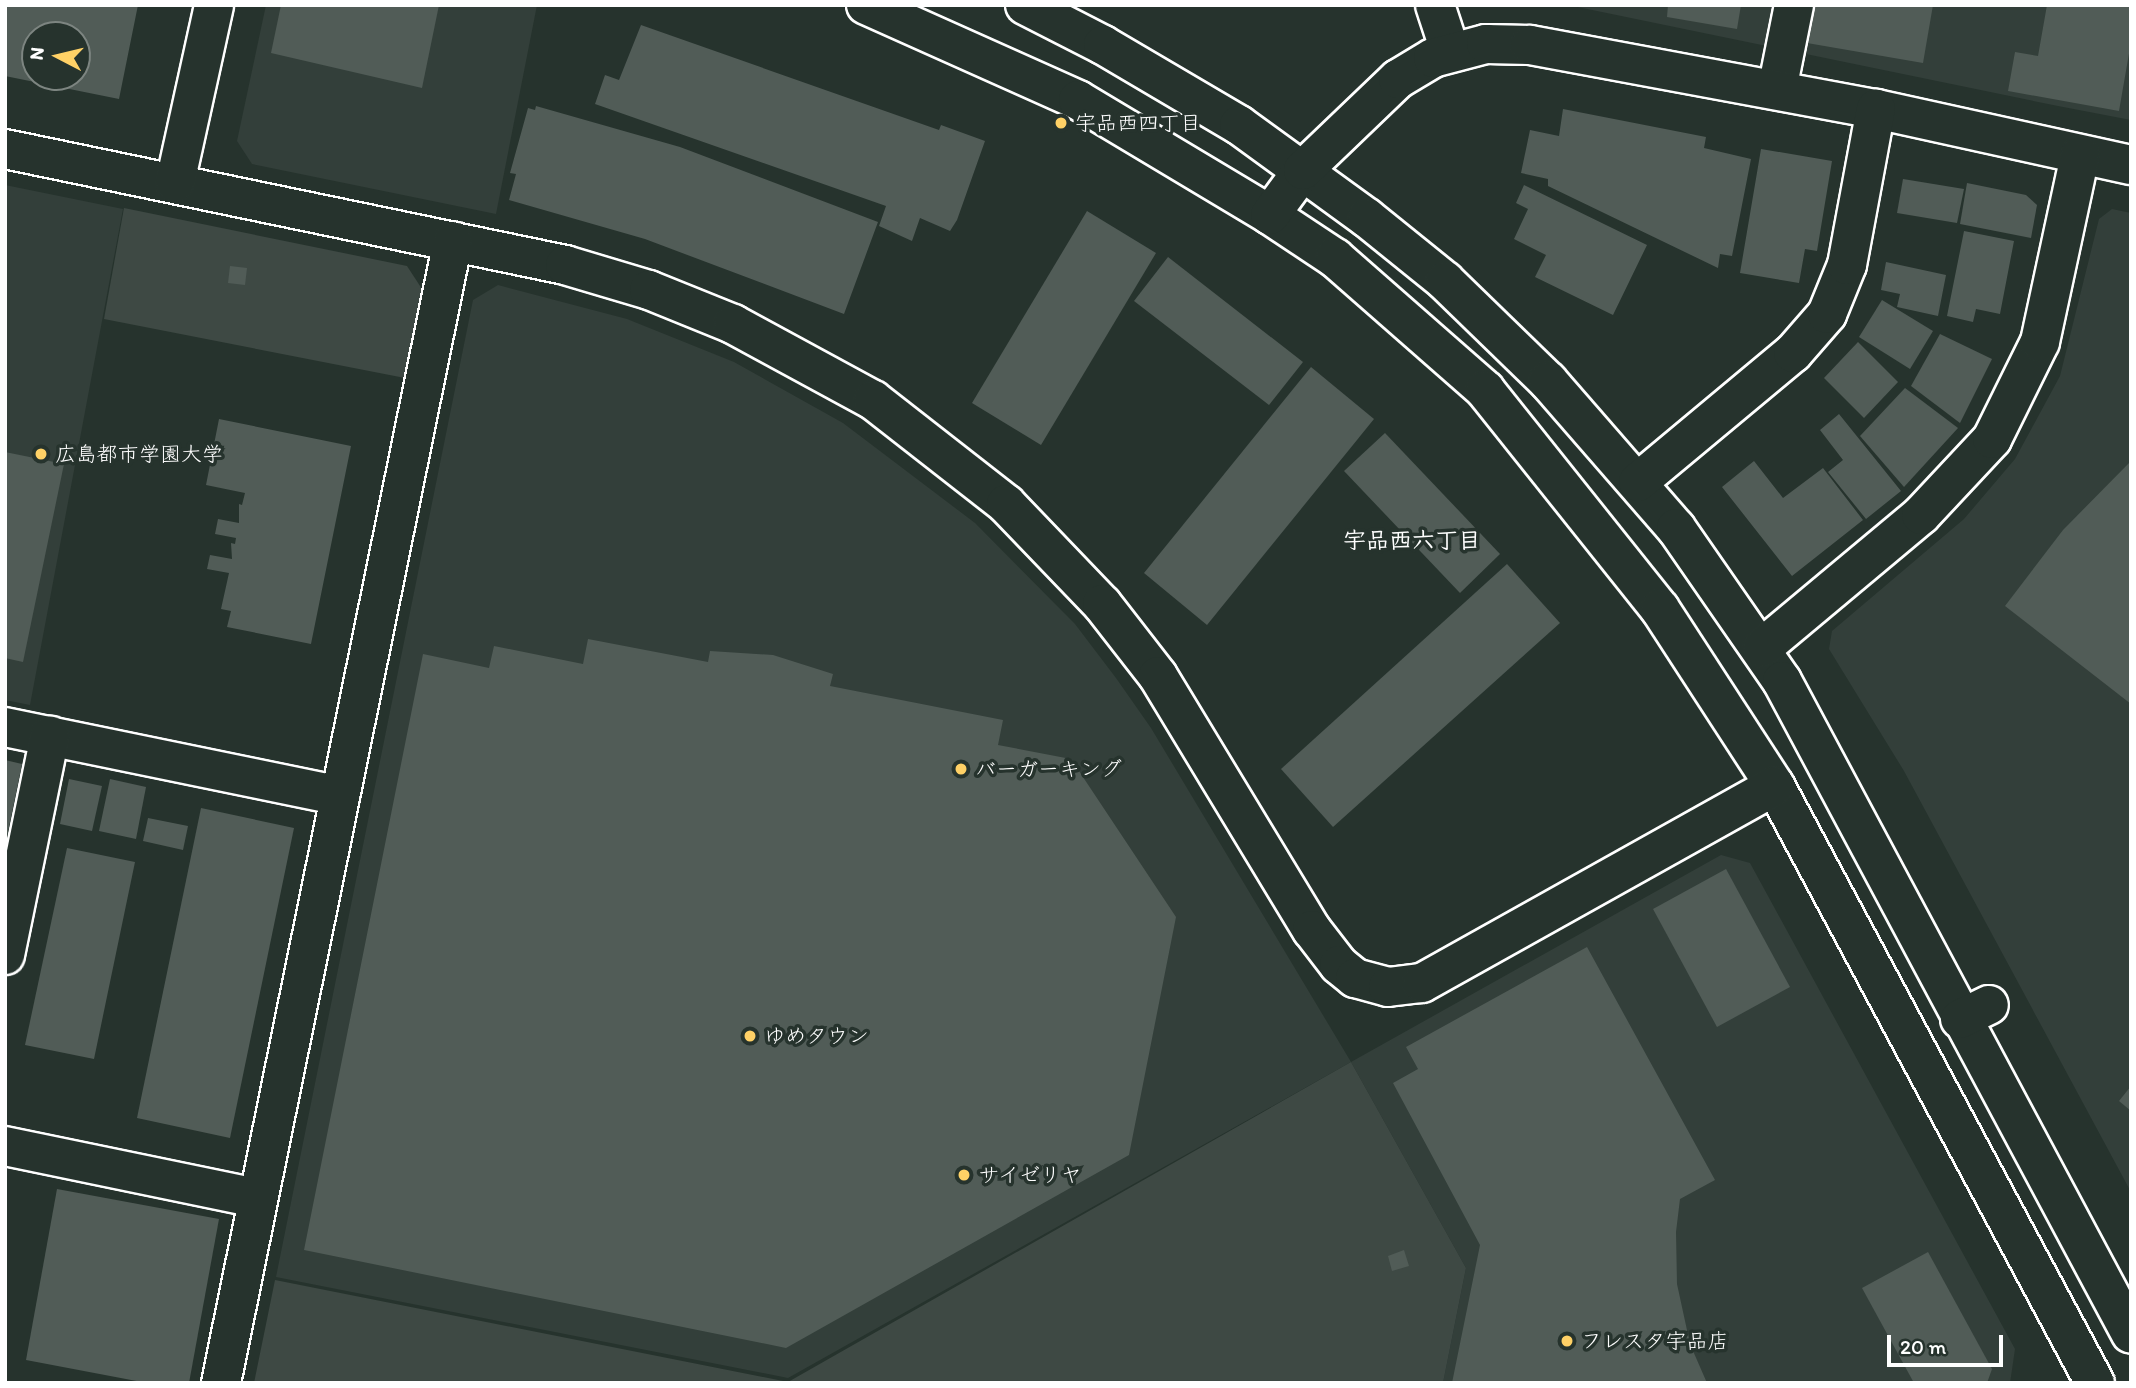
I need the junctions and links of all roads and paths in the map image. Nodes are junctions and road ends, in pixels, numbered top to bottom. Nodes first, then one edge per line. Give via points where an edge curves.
1 (214, 5) edge
2 (866, 5) edge
3 (1025, 5) edge
4 (1435, 5) edge
5 (1794, 5) edge
6 (1450, 51) junction
7 (1777, 90) junction
8 (1876, 109) junction
9 (5, 149) edge
10 (2080, 155) junction
11 (2131, 165) edge
12 (1303, 170) junction
13 (175, 183) junction
14 (1270, 215) junction
15 (453, 241) junction
16 (1638, 482) junction
17 (1762, 648) junction
18 (5, 727) edge
19 (50, 736) junction
20 (1775, 786) junction
21 (341, 796) junction
22 (5, 955) edge
23 (5, 1146) edge
24 (257, 1198) junction
25 (2131, 1334) edge
26 (220, 1383) edge
27 (2095, 1383) edge

1 - 13 street
2 - 14 street via 1078,100
3 - 12 street via 1172,84
4 - 6 street
5 - 7 street
6 - 7 street via 1486,44 1530,45
6 - 12 street via 1398,79
7 - 8 street
8 - 10 street
8 - 16 street via 1847,265 1827,314 1793,353
9 - 13 street
10 - 11 street
10 - 17 street via 2040,342 1992,439 1946,492
12 - 14 street
12 - 16 street via 1445,281 1548,381
13 - 15 street
14 - 20 street via 1335,258 1485,390 1660,609
15 - 20 street via 620,281 733,324 873,400 964,467 1064,561 1131,640 1185,718 1312,930 1355,978 1388,987 1422,983
15 - 21 street
16 - 17 street
17 - 25 street via 1975,1012
18 - 19 street
19 - 21 street
19 - 22 street
20 - 27 street
21 - 24 street
23 - 24 street
24 - 26 street

